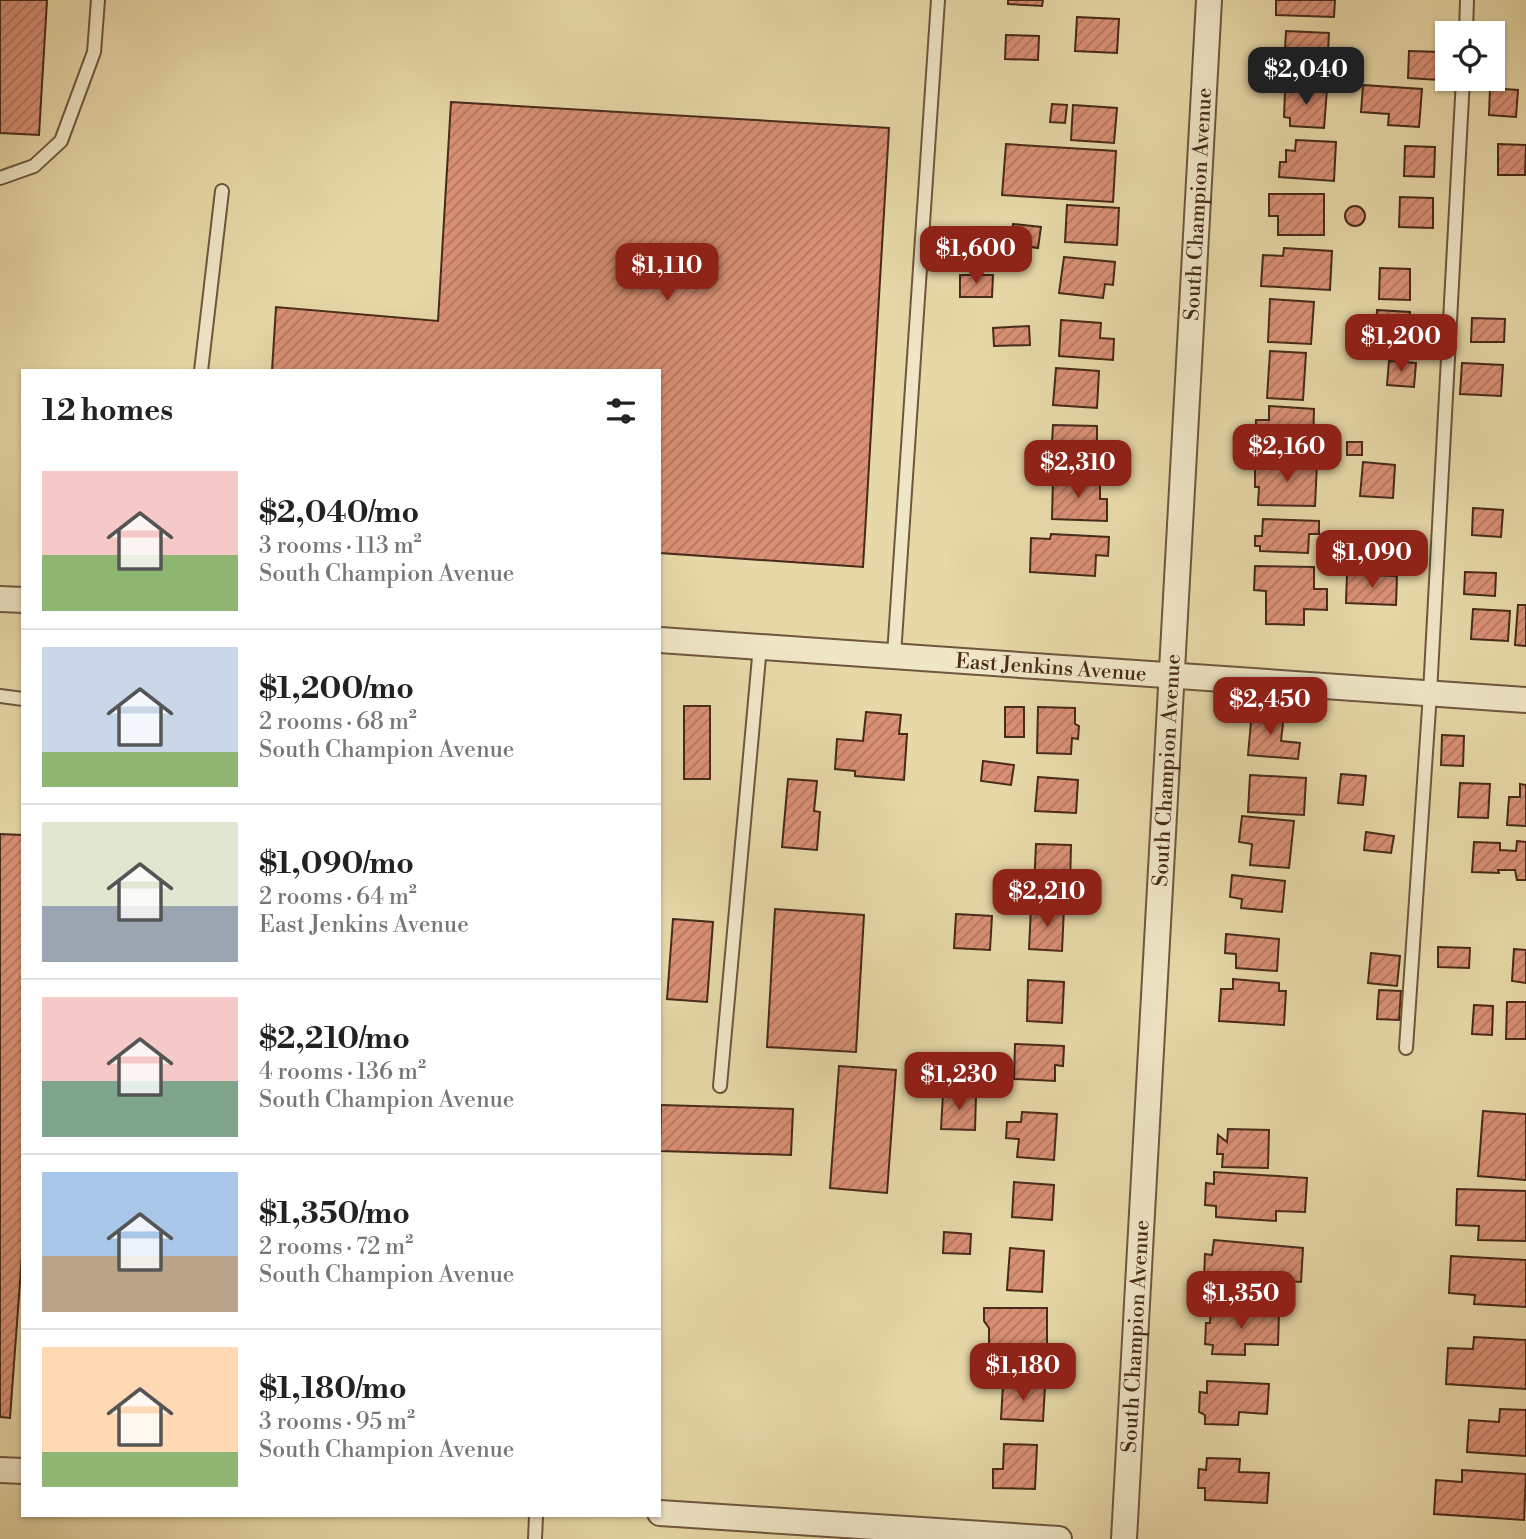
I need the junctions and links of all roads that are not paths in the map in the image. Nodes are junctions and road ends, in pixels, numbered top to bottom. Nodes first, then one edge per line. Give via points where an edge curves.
1 (98, 0) edge
2 (938, 0) edge
3 (1209, 0) edge
4 (1467, 0) edge
5 (1466, 21) edge
6 (1462, 91) edge
7 (0, 178) edge
8 (222, 191) dead end
9 (201, 369) edge
10 (0, 599) edge
11 (21, 600) edge
12 (661, 640) edge
13 (760, 646) junction
14 (894, 655) junction
15 (1172, 674) junction
16 (1430, 693) junction
17 (0, 696) edge
18 (21, 699) edge
19 (1526, 700) edge
20 (1406, 1048) dead end
21 (720, 1086) dead end
22 (0, 1470) edge
23 (21, 1471) edge
24 (661, 1513) edge
25 (536, 1517) edge
26 (851, 1532) edge
27 (535, 1539) edge
28 (1059, 1539) edge
29 (1124, 1539) edge

1 - 7 lane via 94,52 61,141 34,166
2 - 14 lane
3 - 15 street, South Champion Avenue
4 - 5 lane
6 - 16 lane
8 - 9 lane
10 - 11 street
12 - 13 street, East Jenkins Avenue
13 - 14 street, East Jenkins Avenue
13 - 21 lane
14 - 15 street, East Jenkins Avenue
15 - 16 street, East Jenkins Avenue
15 - 29 street, South Champion Avenue
16 - 19 street, East Jenkins Avenue
16 - 20 lane
17 - 18 lane
22 - 23 street
24 - 26 street
25 - 27 lane
26 - 28 street

